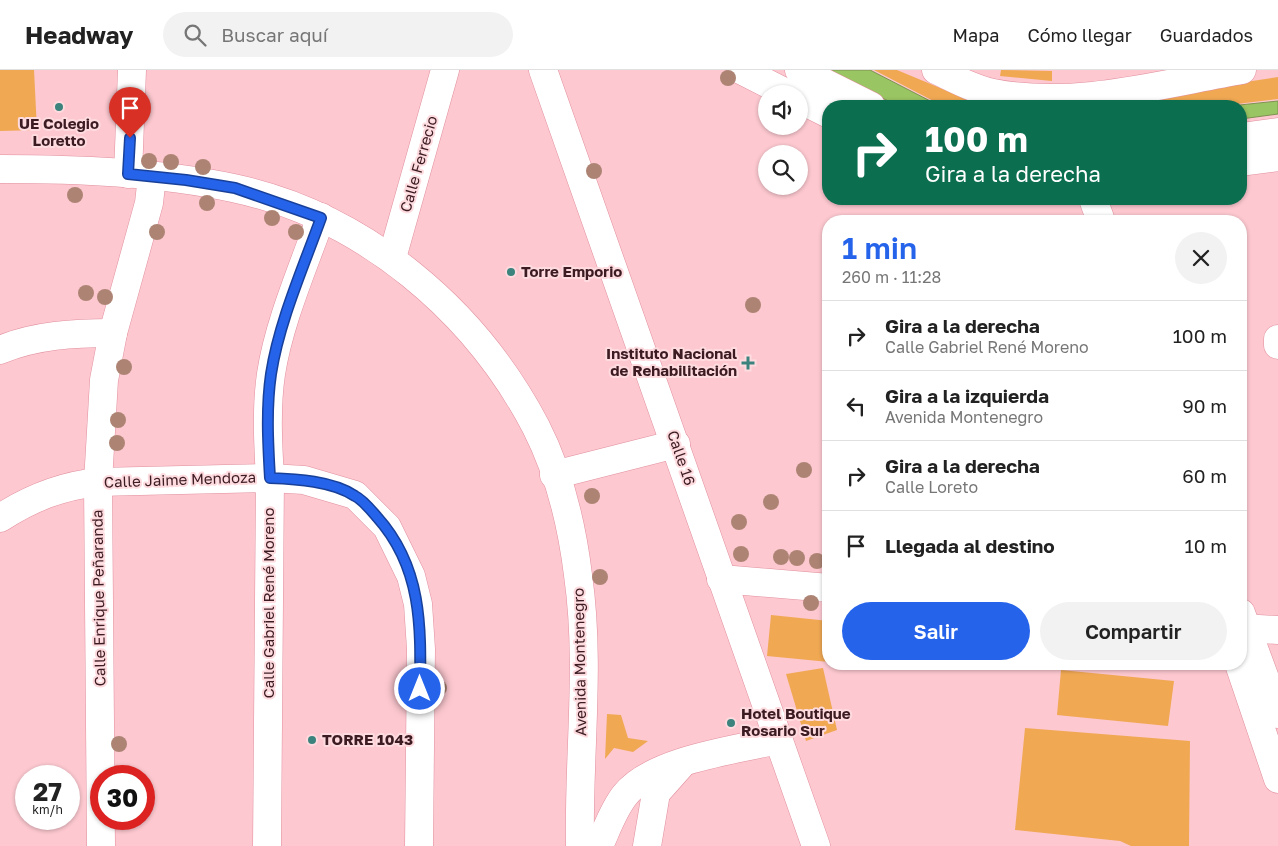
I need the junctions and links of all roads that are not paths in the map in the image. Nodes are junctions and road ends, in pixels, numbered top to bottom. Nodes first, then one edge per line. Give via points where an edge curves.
1 (132, 70) edge
2 (446, 70) edge
3 (543, 70) edge
4 (741, 70) edge
5 (799, 70) edge
6 (936, 70) edge
7 (1242, 70) edge
8 (770, 85) edge
9 (859, 100) edge
10 (808, 104) edge
11 (822, 110) edge
12 (1278, 132) edge
13 (1247, 136) edge
14 (1278, 157) edge
15 (1247, 161) edge
16 (0, 169) edge
17 (140, 175) junction
18 (321, 218) junction
19 (392, 258) junction
20 (113, 333) junction
21 (1278, 339) edge
22 (1278, 345) edge
23 (0, 350) edge
24 (676, 444) junction
25 (554, 475) junction
26 (270, 478) junction
27 (98, 482) junction
28 (0, 518) edge
29 (721, 579) junction
30 (822, 587) edge
31 (1254, 626) edge
32 (1250, 667) edge
33 (1278, 714) edge
34 (778, 740) junction
35 (682, 763) junction
36 (1278, 779) edge
37 (101, 846) edge
38 (267, 846) edge
39 (419, 846) edge
40 (580, 846) edge
41 (599, 846) edge
42 (647, 846) edge
43 (816, 846) edge

1 - 17 street, Calle Enrique Peñaranda
2 - 19 street, Calle Ferrecio
3 - 24 street, Calle 16
4 - 8 street
5 - 9 street
6 - 7 street via 991,92 1033,98 1118,92
10 - 11 street
12 - 13 street
14 - 15 street
16 - 17 street, Avenida Montenegro
17 - 18 street, Avenida Montenegro via 235,188
17 - 20 street, Calle Enrique Peñaranda via 149,203
18 - 19 street, Avenida Montenegro
18 - 26 street, Calle Gabriel René Moreno via 290,305 271,374
19 - 25 street, Avenida Montenegro via 440,300 488,350 536,428
20 - 23 street via 78,333 44,338
20 - 27 street, Calle Enrique Peñaranda via 104,380
21 - 22 street
24 - 25 street
24 - 29 street, Calle 16
25 - 40 street, Avenida Montenegro via 578,575 582,626
26 - 27 street, Calle Jaime Mendoza
26 - 38 street, Calle Gabriel René Moreno
26 - 39 street, Calle Jaime Mendoza via 304,480 355,495 387,527 412,576 418,604 421,649
27 - 28 street, Calle Jaime Mendoza via 44,493
27 - 37 street, Calle Enrique Peñaranda
29 - 30 street
29 - 34 street, Calle 16
31 - 32 street
32 - 33 street
32 - 36 street
34 - 35 street
34 - 43 street, Calle 16
35 - 41 street via 658,771 625,794
35 - 42 street via 656,793

